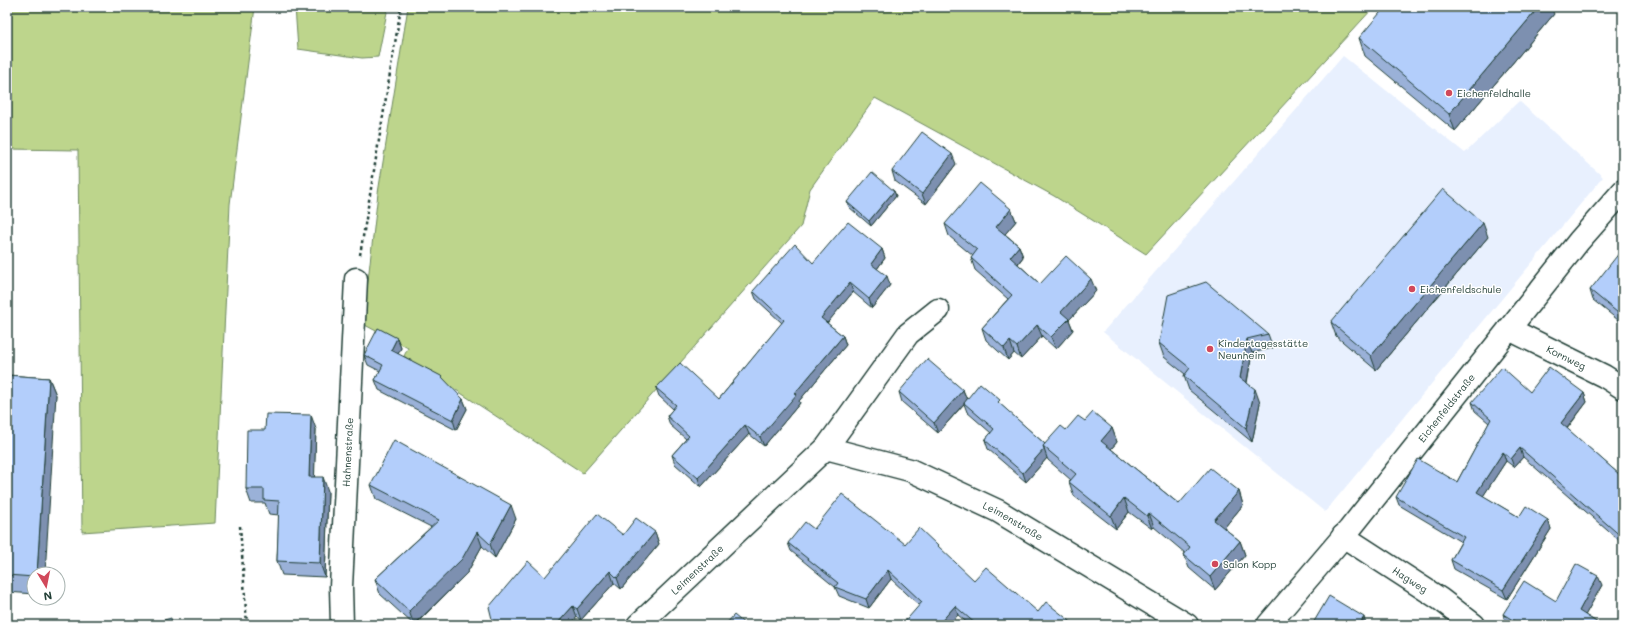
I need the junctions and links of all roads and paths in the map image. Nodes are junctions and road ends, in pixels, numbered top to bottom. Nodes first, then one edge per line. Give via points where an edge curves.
1 (401, 7) edge
2 (1623, 191) edge
3 (356, 279) joint
4 (938, 310) dead end
5 (1508, 329) junction
6 (1623, 388) edge
7 (826, 448) junction
8 (240, 526) dead end
9 (1343, 536) junction
10 (247, 625) edge
11 (342, 625) edge
12 (638, 625) edge
13 (1187, 625) edge
14 (1268, 625) edge
15 (1474, 625) edge

1 - 3 path
2 - 5 street, Eichenfeldstraße
3 - 11 street, Hahnenstraße via 341,587
4 - 7 street, Leimenstraße via 908,334
5 - 6 street, Kornweg via 1604,376
5 - 9 street, Eichenfeldstraße
7 - 12 street, Leimenstraße
7 - 13 street, Leimenstraße via 910,470 998,511
8 - 10 path
9 - 14 street, Eichenfeldstraße
9 - 15 street, Hagweg via 1440,599

